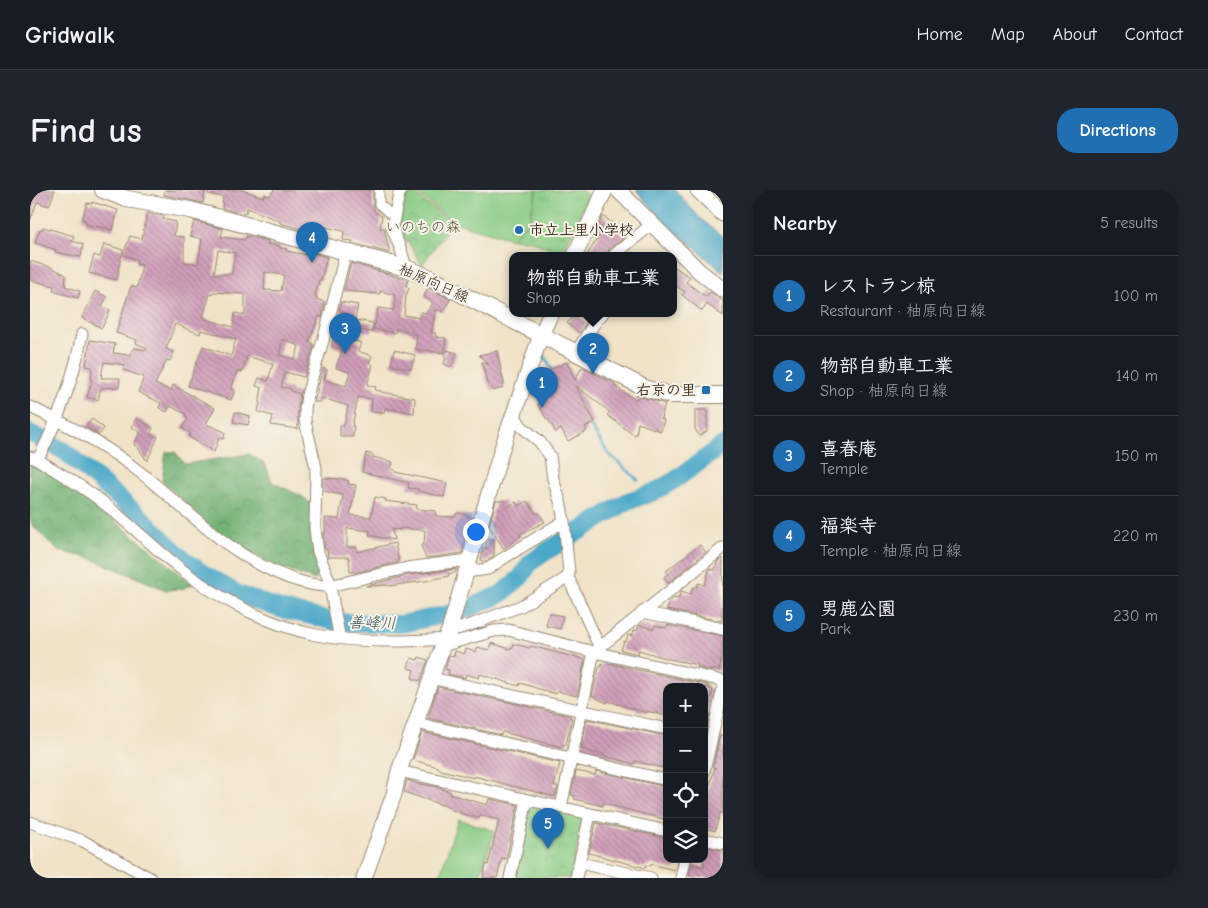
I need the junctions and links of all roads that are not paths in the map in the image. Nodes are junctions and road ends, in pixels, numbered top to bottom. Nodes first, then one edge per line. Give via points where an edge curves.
1 (104, 190) edge
2 (378, 190) edge
3 (402, 190) edge
4 (618, 190) edge
5 (698, 190) edge
6 (603, 193) edge
7 (389, 213) dead end
8 (723, 214) edge
9 (652, 224) junction
10 (346, 251) junction
11 (577, 252) edge
12 (618, 252) edge
13 (406, 268) junction
14 (723, 290) edge
15 (549, 317) edge
16 (600, 317) edge
17 (82, 334) dead end
18 (541, 335) junction
19 (576, 352) junction
20 (723, 395) edge
21 (30, 407) edge
22 (514, 414) junction
23 (57, 421) junction
24 (35, 457) edge
25 (564, 521) junction
26 (723, 548) edge
27 (467, 570) junction
28 (569, 575) junction
29 (330, 589) junction
30 (642, 612) junction
31 (723, 629) edge
32 (339, 635) dead end
33 (445, 639) junction
34 (597, 649) junction
35 (431, 678) junction
36 (723, 680) edge
37 (723, 688) edge
38 (581, 711) junction
39 (416, 724) junction
40 (663, 729) edge
41 (708, 738) edge
42 (571, 759) junction
43 (399, 771) junction
44 (663, 779) edge
45 (527, 800) junction
46 (561, 807) junction
47 (590, 814) junction
48 (30, 822) edge
49 (663, 829) edge
50 (708, 840) edge
51 (723, 843) edge
52 (579, 863) junction
53 (684, 863) edge
54 (150, 878) edge
55 (364, 878) edge
56 (510, 878) edge
57 (576, 878) edge
58 (652, 878) edge
59 (681, 878) edge

1 - 10 main road, 柚原向日線
2 - 7 street via 380,204
3 - 13 street via 392,228
4 - 9 street
5 - 8 street
6 - 11 street
9 - 12 street
9 - 14 street
10 - 13 main road, 柚原向日線
10 - 29 street via 305,409 316,468 314,529
13 - 18 main road, 柚原向日線
15 - 18 street
16 - 19 street
17 - 23 street via 77,364
18 - 19 main road, 柚原向日線
18 - 22 street
19 - 20 main road, 柚原向日線 via 657,392
21 - 23 street
22 - 25 street via 550,456
22 - 27 street
23 - 24 street
23 - 29 street via 96,441 140,472 236,551 279,574
24 - 33 street via 106,505 191,577 257,615 301,632 328,637 392,641
25 - 27 street via 488,569
25 - 28 street
26 - 30 street
27 - 29 street via 407,568
27 - 33 street
28 - 33 street via 521,606 454,630
28 - 34 street
29 - 32 street
30 - 31 street
30 - 34 street
33 - 34 street via 508,630
33 - 35 street
34 - 36 street
34 - 38 street
35 - 38 street
35 - 39 street
37 - 41 street
38 - 40 street
38 - 42 street
39 - 42 street
39 - 43 street
42 - 44 street
42 - 46 street
43 - 45 street
43 - 55 street
45 - 46 street
45 - 56 street
46 - 47 street
47 - 49 street
47 - 52 street
48 - 54 street via 83,841
50 - 51 street
52 - 57 street
52 - 58 street
53 - 59 street

